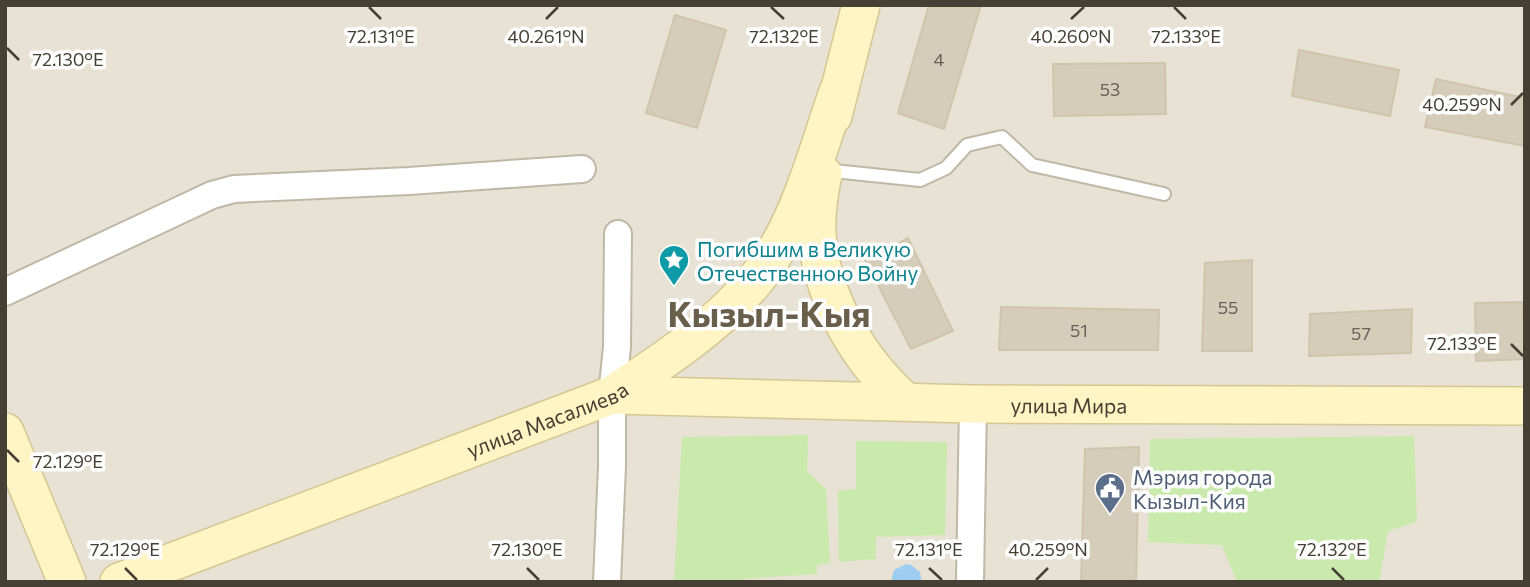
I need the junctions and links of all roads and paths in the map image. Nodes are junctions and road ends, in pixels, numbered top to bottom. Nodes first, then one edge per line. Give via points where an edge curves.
1 (861, 5) edge
2 (838, 92) junction
3 (582, 169) dead end
4 (824, 170) junction
5 (1164, 194) dead end
6 (618, 234) dead end
7 (5, 292) edge
8 (612, 395) junction
9 (905, 401) junction
10 (972, 404) junction
11 (1525, 406) edge
12 (5, 432) edge
13 (67, 582) edge
14 (119, 582) edge
15 (607, 582) edge
16 (970, 582) edge

1 - 2 main road
2 - 4 main road
2 - 8 main road, улица Масалиева via 803,192 758,277 710,324
3 - 7 street via 234,189 212,195
4 - 5 lane via 920,180 946,167 967,145 1002,137 1032,165
4 - 9 main road via 817,234 830,293 878,376
6 - 8 street
8 - 9 main road, улица Мира
8 - 14 main road, улица Масалиева
8 - 15 street
9 - 10 main road, улица Мира
10 - 11 main road, улица Мира
10 - 16 street
12 - 13 main road

